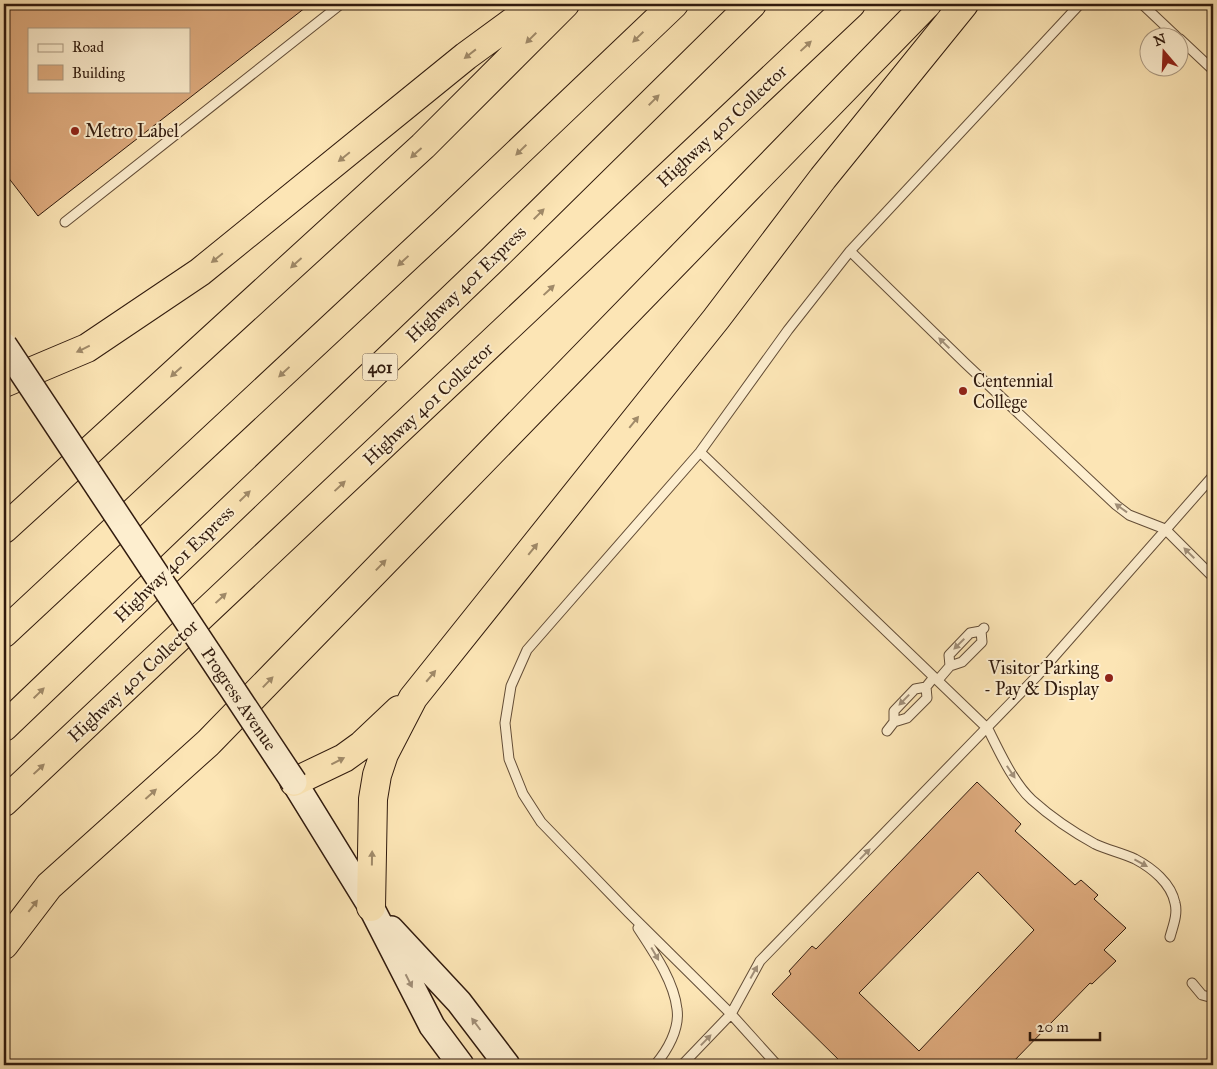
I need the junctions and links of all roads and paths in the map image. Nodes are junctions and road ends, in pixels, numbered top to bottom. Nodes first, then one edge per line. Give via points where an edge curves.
1 (341, 4) edge
2 (537, 4) edge
3 (565, 4) edge
4 (674, 4) edge
5 (752, 4) edge
6 (851, 4) edge
7 (927, 4) edge
8 (964, 4) edge
9 (1080, 4) edge
10 (1142, 4) edge
11 (1168, 28) edge
12 (1190, 48) edge
13 (1213, 70) edge
14 (65, 222) dead end
15 (850, 251) junction
16 (4, 344) edge
17 (4, 383) edge
18 (700, 452) junction
19 (1213, 476) edge
20 (4, 529) edge
21 (1165, 529) junction
22 (1213, 577) edge
23 (4, 633) edge
24 (950, 666) junction
25 (936, 679) junction
26 (926, 687) junction
27 (413, 698) junction
28 (894, 722) junction
29 (4, 727) edge
30 (988, 728) junction
31 (886, 731) dead end
32 (294, 782) junction
33 (4, 802) edge
34 (370, 907) junction
35 (629, 913) junction
36 (1170, 937) dead end
37 (4, 945) edge
38 (1192, 983) dead end
39 (1213, 998) edge
40 (730, 1014) junction
41 (507, 1064) edge
42 (461, 1065) edge
43 (655, 1065) edge
44 (682, 1065) edge
45 (777, 1065) edge

1 - 14 lane
2 -> 17 highway via 466,56 200,272 87,348
3 -> 20 highway via 424,146
4 -> 23 highway
29 -> 5 highway, Highway 401 Express / 401 via 490,262
33 -> 6 highway, Highway 401 Collector
37 -> 7 highway via 49,886 208,743
27 -> 8 highway
9 - 15 lane
10 - 11 lane
12 - 13 lane
15 - 18 lane
21 -> 15 lane via 1129,515 1116,505
16 - 32 main road, Progress Avenue, bridge
18 - 25 lane
18 - 35 lane via 527,650 511,686 505,723 509,759 523,794 541,822
19 - 21 lane
22 -> 21 lane
21 - 30 lane
24 -> 24 lane via 962,662 982,642 983,629 970,633 949,655
24 - 25 lane
25 - 26 lane
25 - 30 lane
26 - 28 lane via 926,698 907,718
26 -> 28 lane via 915,689 894,711
32 -> 27 highway via 344,758
34 -> 27 highway via 373,799 377,774
28 - 31 lane
30 -> 36 lane via 1007,767 1030,799 1059,822 1096,844 1149,867 1167,885 1175,903
40 -> 30 lane via 760,961
32 - 34 main road, Progress Avenue
41 -> 34 main road, Progress Avenue via 459,1002
34 -> 42 main road, Progress Avenue via 432,1026
35 - 40 lane
35 -> 43 lane via 656,955 678,1009 667,1051
38 - 39 lane via 1202,995
44 -> 40 lane
40 - 45 lane

